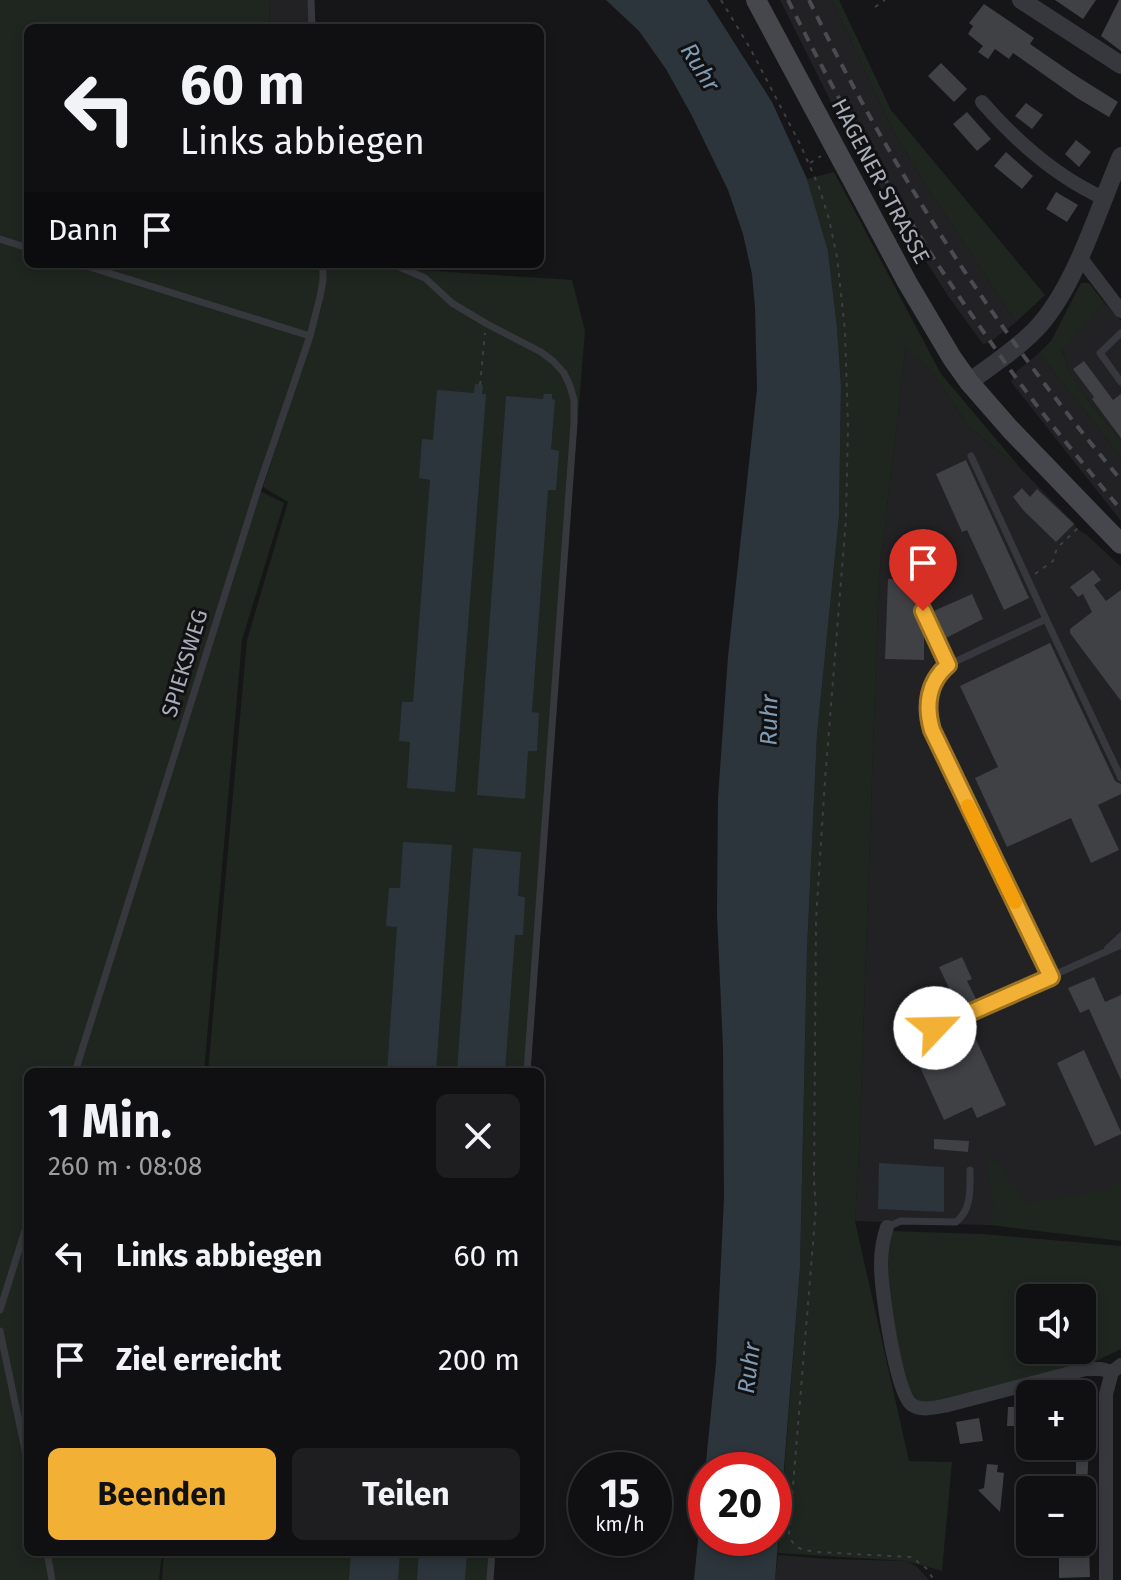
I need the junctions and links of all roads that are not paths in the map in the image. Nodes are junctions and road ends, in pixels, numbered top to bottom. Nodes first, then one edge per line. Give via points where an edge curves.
1 (311, 0) edge
2 (756, 0) edge
3 (1021, 0) edge
4 (312, 24) edge
5 (1121, 65) edge
6 (982, 102) dead end
7 (1121, 156) edge
8 (1103, 198) junction
9 (0, 239) edge
10 (24, 247) edge
11 (1080, 257) junction
12 (93, 268) edge
13 (323, 268) edge
14 (402, 268) edge
15 (1121, 311) edge
16 (1121, 333) edge
17 (310, 336) junction
18 (969, 382) junction
19 (1121, 382) edge
20 (971, 456) dead end
21 (1121, 544) edge
22 (923, 611) dead end
23 (1046, 619) junction
24 (948, 665) junction
25 (1121, 778) edge
26 (1121, 936) edge
27 (1121, 945) edge
28 (1099, 955) junction
29 (1051, 977) junction
30 (935, 1028) dead end
31 (76, 1068) edge
32 (527, 1068) edge
33 (970, 1170) dead end
34 (887, 1227) joint
35 (24, 1234) edge
36 (0, 1310) edge
37 (0, 1331) edge
38 (1116, 1369) edge
39 (24, 1445) edge
40 (48, 1556) edge
41 (492, 1556) edge
42 (52, 1580) edge
43 (490, 1580) edge
44 (1106, 1580) edge

1 - 4 lane
2 - 18 main road, HAGENER STRASSE via 907,282
3 - 5 street
6 - 8 street via 1033,153
7 - 8 street
8 - 11 street
9 - 10 lane
11 - 15 street
11 - 18 street via 1036,329
12 - 17 lane
13 - 17 lane, SPIEKSWEG
14 - 32 lane via 553,361 574,400
16 - 19 lane via 1100,353
17 - 31 lane, SPIEKSWEG
18 - 21 main road, HAGENER STRASSE
20 - 23 lane
22 - 24 lane
23 - 24 lane
23 - 25 lane
24 - 29 lane via 938,673 928,698 932,730
26 - 28 lane
27 - 28 lane
28 - 29 lane
29 - 30 lane
33 - 34 lane via 969,1201 956,1222 901,1221
34 - 38 street via 882,1240 883,1300 903,1389 917,1407 948,1405 1086,1369
35 - 36 lane
37 - 39 lane
38 - 44 street via 1106,1394
40 - 42 lane
41 - 43 lane

